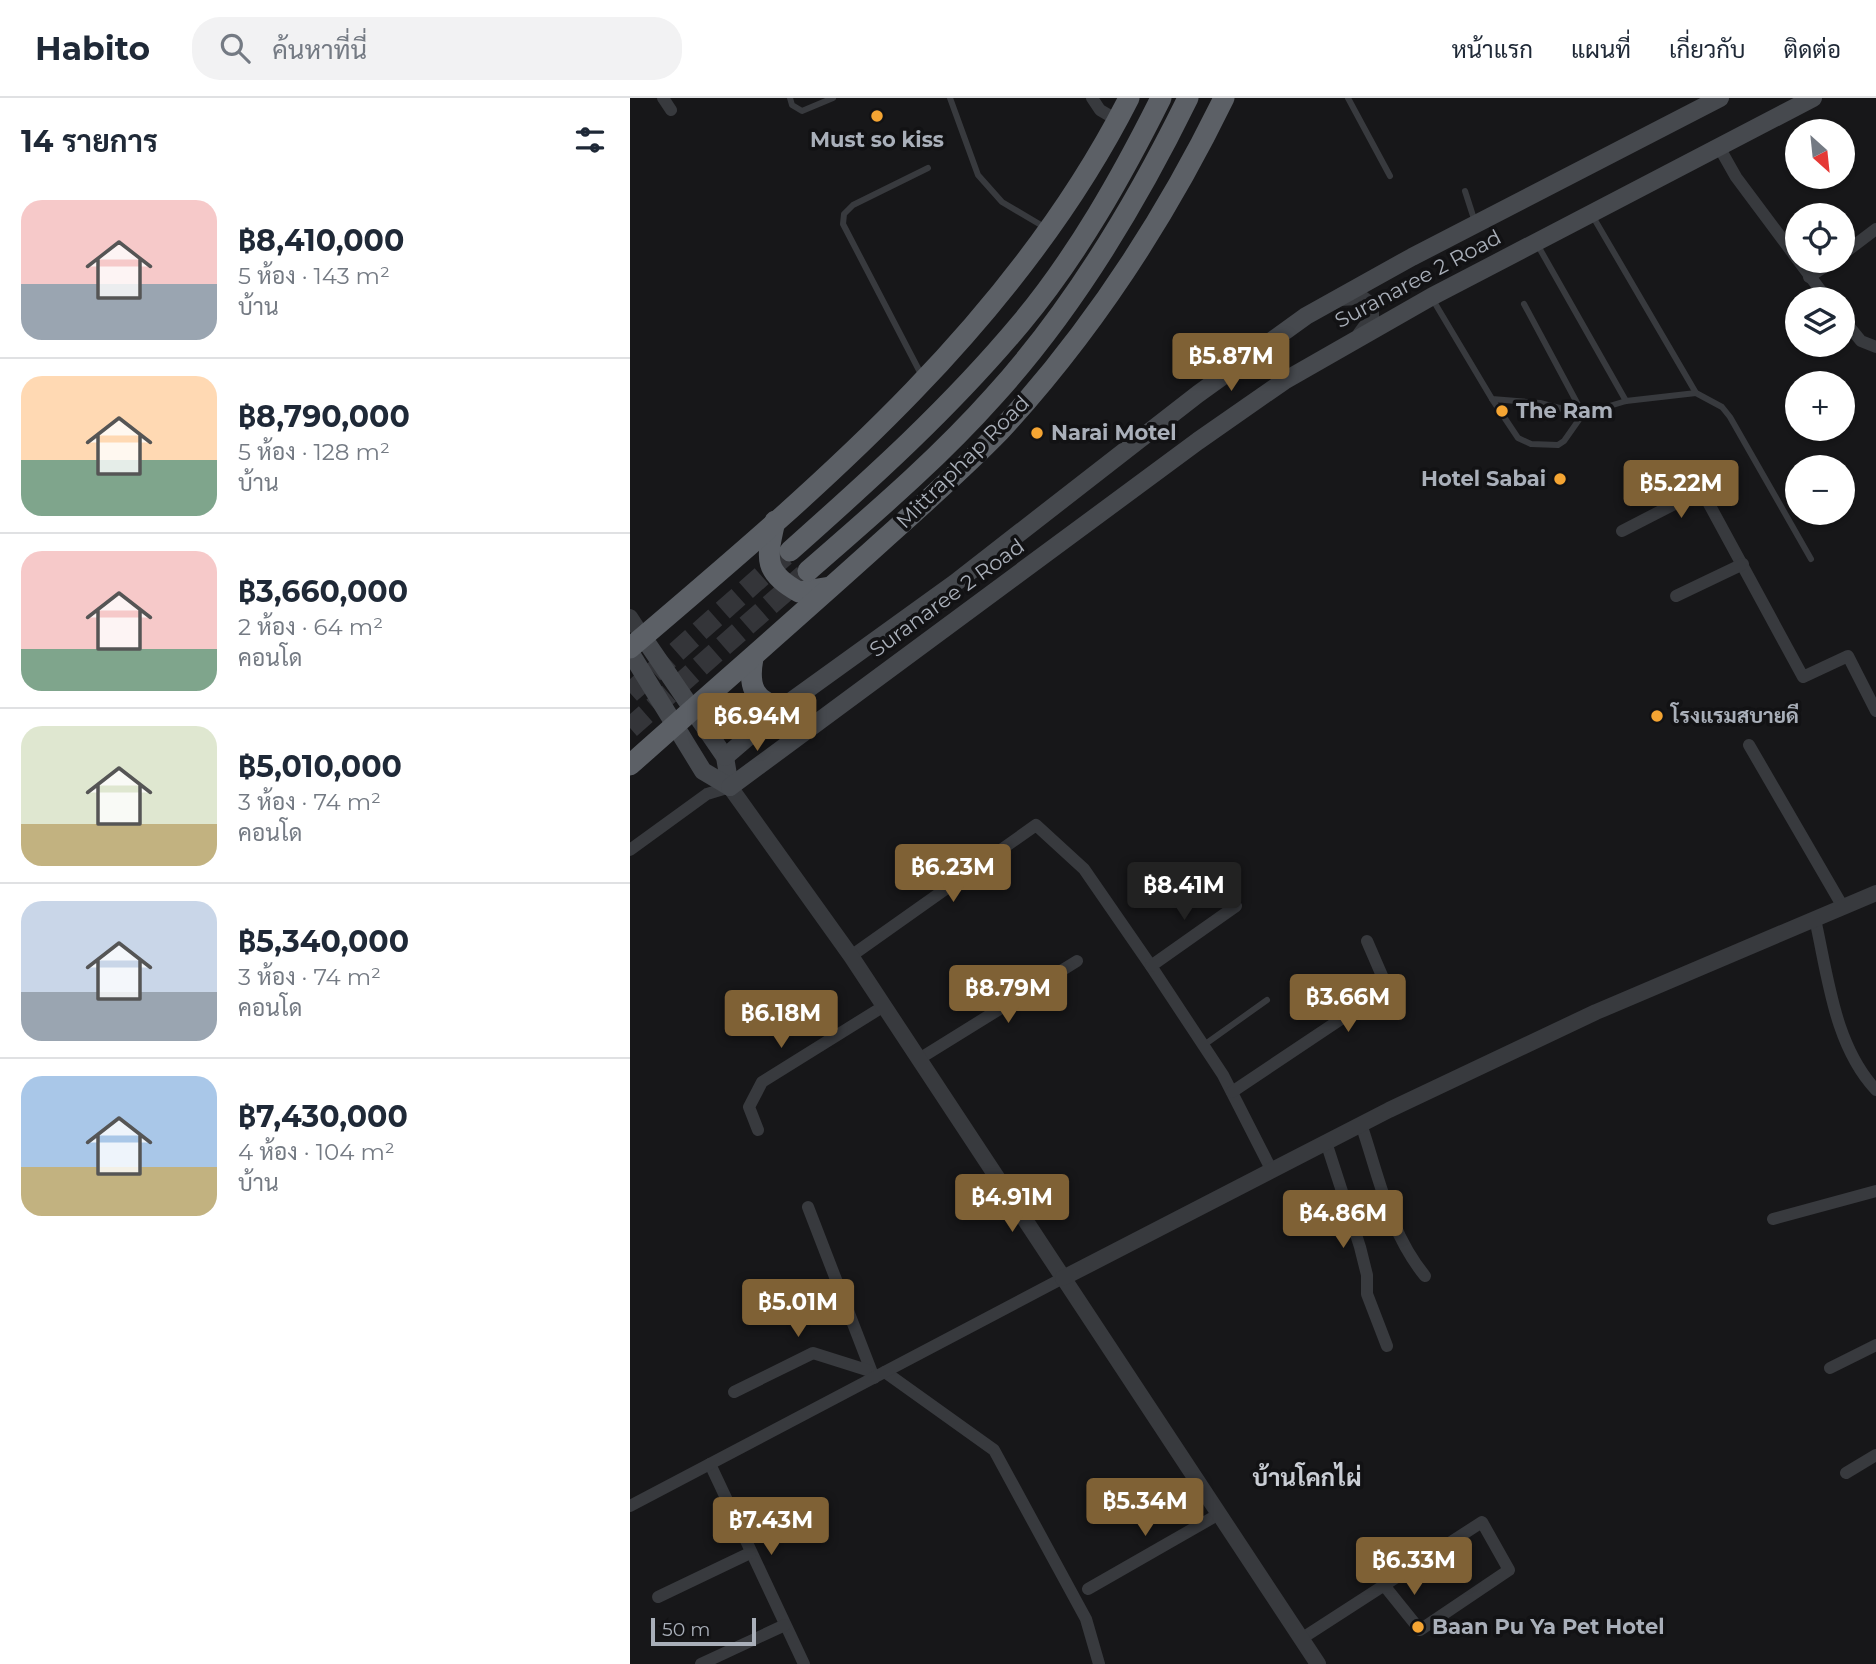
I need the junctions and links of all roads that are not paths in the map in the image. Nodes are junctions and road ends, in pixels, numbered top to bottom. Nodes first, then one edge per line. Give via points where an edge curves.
1 (663, 98) edge
2 (790, 98) edge
3 (833, 98) edge
4 (950, 98) edge
5 (1092, 98) edge
6 (1129, 98) edge
7 (1161, 98) edge
8 (1188, 98) edge
9 (1224, 98) edge
10 (1348, 98) edge
11 (1720, 98) edge
12 (1813, 98) edge
13 (671, 110) dead end
14 (1117, 120) junction
15 (1719, 147) junction
16 (928, 168) dead end
17 (1390, 176) dead end
18 (1465, 191) dead end
19 (1591, 214) junction
20 (1476, 224) junction
21 (1876, 229) edge
22 (1050, 230) junction
23 (1536, 243) junction
24 (1855, 245) edge
25 (1815, 273) edge
26 (1809, 277) junction
27 (1817, 287) edge
28 (1431, 297) junction
29 (1336, 299) junction
30 (1524, 304) dead end
31 (1855, 334) edge
32 (1360, 335) junction
33 (1876, 347) edge
34 (926, 380) junction
35 (1696, 393) junction
36 (1492, 399) junction
37 (1626, 401) junction
38 (1583, 414) junction
39 (1724, 478) dead end
40 (1702, 491) junction
41 (775, 521) junction
42 (1622, 531) dead end
43 (790, 551) tunnel mouth
44 (1811, 559) dead end
45 (1743, 564) junction
46 (808, 571) tunnel mouth
47 (832, 586) junction
48 (1676, 596) dead end
49 (630, 617) edge
50 (634, 645) edge
51 (752, 658) junction
52 (783, 707) junction
53 (693, 709) junction
54 (1876, 711) edge
55 (764, 721) junction
56 (674, 725) junction
57 (1748, 746) dead end
58 (725, 757) junction
59 (630, 765) edge
60 (730, 787) junction
61 (630, 850) edge
62 (1874, 897) edge
63 (1236, 906) dead end
64 (1843, 907) junction
65 (1815, 919) junction
66 (1367, 941) dead end
67 (851, 956) junction
68 (1077, 961) dead end
69 (1152, 966) junction
70 (1267, 1000) dead end
71 (884, 1006) junction
72 (1205, 1045) junction
73 (919, 1059) junction
74 (1876, 1090) edge
75 (1233, 1092) junction
76 (1361, 1124) junction
77 (758, 1130) dead end
78 (1326, 1142) junction
79 (1272, 1171) junction
80 (1876, 1191) edge
81 (808, 1207) dead end
82 (1773, 1219) dead end
83 (1425, 1276) dead end
84 (1063, 1278) junction
85 (1876, 1345) edge
86 (1387, 1346) dead end
87 (1830, 1368) dead end
88 (876, 1374) junction
89 (734, 1392) dead end
90 (1876, 1455) edge
91 (710, 1464) junction
92 (1846, 1473) dead end
93 (630, 1506) edge
94 (1219, 1514) junction
95 (750, 1553) junction
96 (1383, 1584) junction
97 (1088, 1589) dead end
98 (658, 1597) dead end
99 (785, 1625) junction
100 (1301, 1639) junction
101 (701, 1664) edge
102 (804, 1664) edge
103 (1099, 1664) edge
104 (1318, 1664) edge

1 - 13 street
2 - 3 lane via 802,111
4 - 22 lane via 978,175 1002,202
5 - 14 street via 1100,110
6 - 14 highway
7 - 43 highway via 1081,240 1022,321 928,426
8 - 46 highway, Mittraphap Road via 1102,254 1044,336 945,448
9 - 47 highway, Mittraphap Road via 1184,180 1067,353 999,431
10 - 17 lane
11 - 20 main road, Suranaree 2 Road
12 - 15 main road, Suranaree 2 Road
14 - 22 highway via 1099,157
15 - 19 main road, Suranaree 2 Road
15 - 26 street
16 - 34 lane via 853,205 844,215 844,224 916,370
18 - 20 lane
19 - 23 main road, Suranaree 2 Road
19 - 35 lane
20 - 29 main road, Suranaree 2 Road
21 - 24 street
22 - 34 highway via 997,300
23 - 28 main road, Suranaree 2 Road
23 - 37 lane
25 - 26 street
26 - 27 street
28 - 32 main road, Suranaree 2 Road
28 - 36 lane
29 - 32 street via 1364,299 1371,304 1373,316
29 - 52 main road, Suranaree 2 Road via 1252,352 955,583
30 - 38 lane
31 - 33 street
32 - 60 main road, Suranaree 2 Road via 1198,441
34 - 41 highway
35 - 37 lane
35 - 44 lane via 1722,407 1730,417
36 - 38 lane via 1523,400
36 - 38 lane via 1518,438 1531,444 1558,445
37 - 38 lane
39 - 40 street
40 - 42 street
40 - 45 street
41 - 47 highway via 767,554 774,576 799,592
41 - 50 highway
45 - 48 street
45 - 54 street via 1803,677 1848,656
47 - 51 highway, Mittraphap Road
49 - 50 street
50 - 53 main road
50 - 56 main road
51 - 52 highway via 750,678 756,695
51 - 53 highway, Mittraphap Road
52 - 55 main road, Suranaree 2 Road
53 - 55 main road via 728,722
53 - 56 highway, Mittraphap Road
53 - 58 main road
55 - 58 main road, Suranaree 2 Road
56 - 59 highway, Mittraphap Road
56 - 60 main road via 704,771
57 - 64 street
58 - 60 main road
60 - 61 street via 707,794
60 - 67 street
62 - 64 street
63 - 69 street
64 - 65 street
65 - 74 street via 1838,1022 1865,1078
65 - 76 street via 1596,1012
66 - 75 street via 1383,978 1374,997
67 - 69 street via 1036,825 1084,869
67 - 71 street
68 - 73 street
69 - 72 street
70 - 72 lane
71 - 73 street
71 - 77 street via 762,1082 749,1107
72 - 75 street
73 - 84 street
75 - 79 street
76 - 78 street
76 - 83 street via 1395,1229
78 - 79 street
78 - 86 street via 1360,1247 1367,1294
79 - 84 street
80 - 82 street
81 - 88 street
84 - 88 street
84 - 94 street
85 - 87 street
88 - 89 street via 813,1353
88 - 91 street
88 - 103 street via 994,1450 1086,1619
90 - 92 street
91 - 93 street
91 - 95 street
94 - 97 street
94 - 100 street
95 - 98 street
95 - 99 street
96 - 96 street via 1482,1522 1509,1570 1420,1630
96 - 100 street
99 - 101 street
99 - 102 street
100 - 104 street

